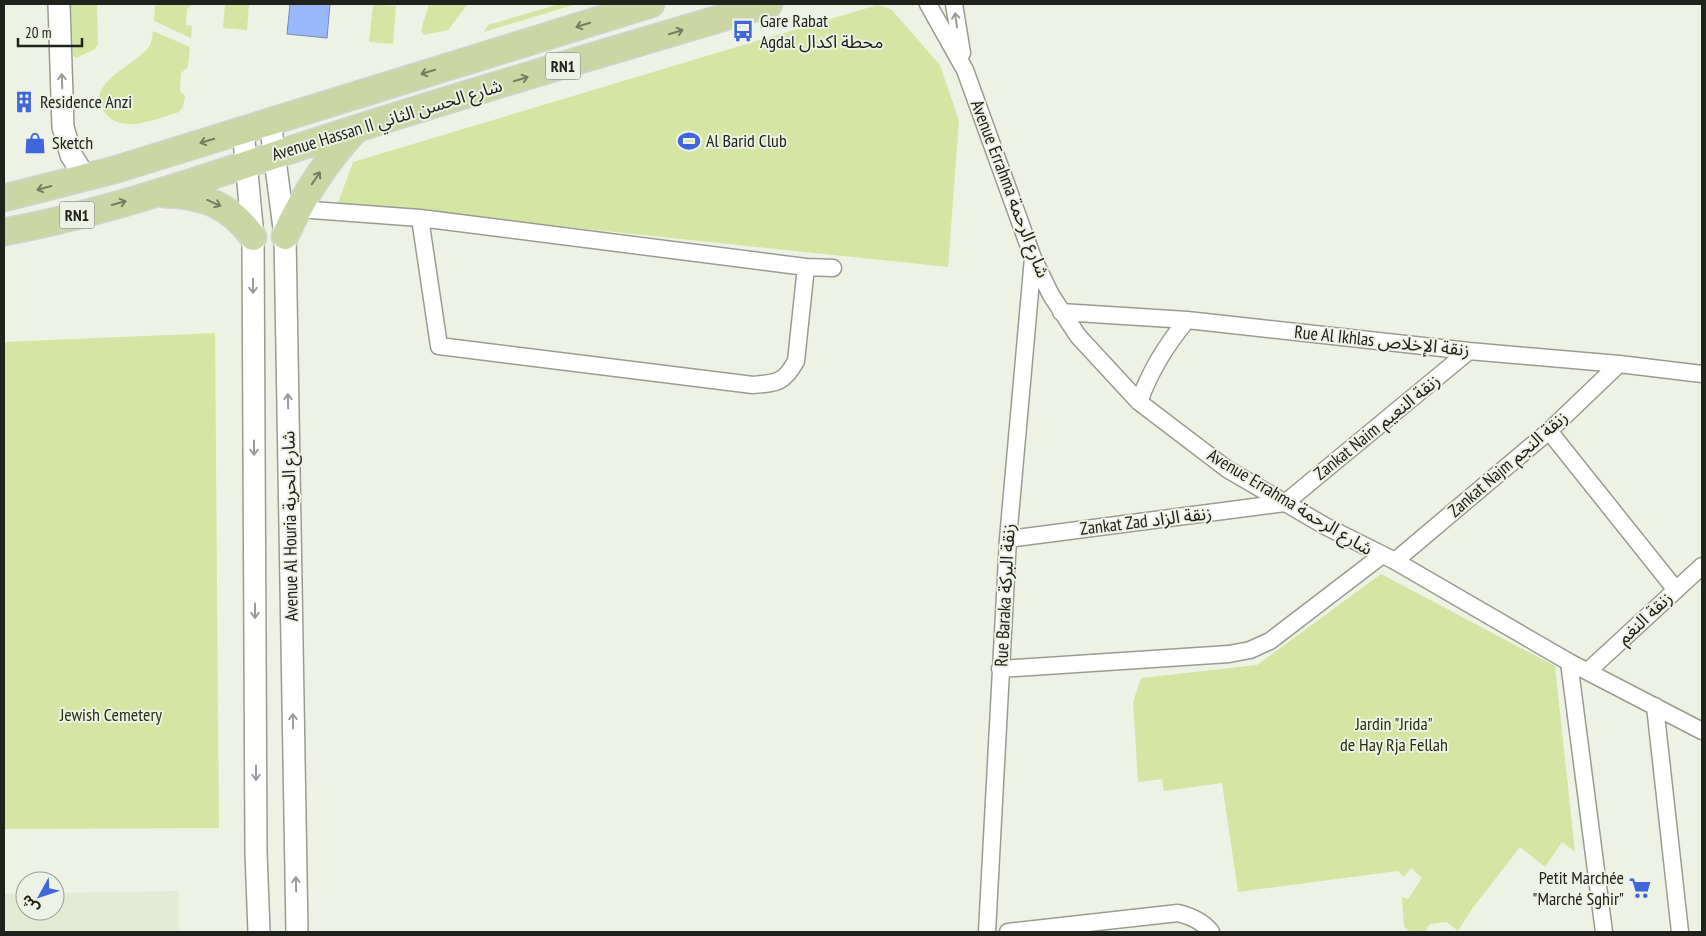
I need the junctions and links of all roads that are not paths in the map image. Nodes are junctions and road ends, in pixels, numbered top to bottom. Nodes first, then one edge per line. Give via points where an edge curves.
1 (59, 4) edge
2 (652, 4) edge
3 (769, 4) edge
4 (928, 4) edge
5 (954, 4) edge
6 (965, 70) junction
7 (270, 121) junction
8 (357, 128) junction
9 (243, 129) junction
10 (275, 154) junction
11 (246, 163) junction
12 (85, 177) junction
13 (149, 194) junction
14 (4, 198) edge
15 (298, 209) junction
16 (420, 218) junction
17 (4, 232) edge
18 (285, 236) junction
19 (253, 237) junction
20 (1033, 258) junction
21 (806, 266) junction
22 (833, 268) dead end
23 (1061, 312) junction
24 (1187, 320) junction
25 (1469, 351) junction
26 (1619, 364) junction
27 (1702, 374) edge
28 (1140, 402) junction
29 (1548, 431) junction
30 (1285, 503) junction
31 (1008, 539) junction
32 (1388, 559) junction
33 (1702, 566) edge
34 (1676, 590) junction
35 (1569, 662) junction
36 (1000, 669) junction
37 (1588, 671) junction
38 (1655, 706) junction
39 (1702, 731) edge
40 (258, 932) edge
41 (296, 932) edge
42 (987, 932) edge
43 (1008, 932) edge
44 (1211, 932) edge
45 (1604, 932) edge
46 (1680, 932) edge

12 -> 1 street via 71,155 63,127
2 -> 7 main road, Avenue Hassan II شارع الحسن الثاني / RN1
8 -> 3 main road, Avenue Hassan II شارع الحسن الثاني / RN1
4 - 6 street, Avenue Errahma شارع الرحمة
6 -> 5 street, Avenue Errahma شارع الرحمة
6 - 20 street, Avenue Errahma شارع الرحمة
7 - 9 main road, Avenue Hassan II شارع الحسن الثاني / RN1
7 - 10 street, Avenue Al Houria شارع الحرية
8 - 10 main road, Avenue Hassan II شارع الحسن الثاني / RN1
15 -> 8 main road via 318,174
9 - 11 street, Avenue Al Houria شارع الحرية
9 -> 12 main road, Avenue Hassan II شارع الحسن الثاني / RN1
10 - 11 main road, Avenue Hassan II شارع الحسن الثاني / RN1
10 - 18 street, Avenue Al Houria شارع الحرية
11 - 13 main road, Avenue Hassan II شارع الحسن الثاني / RN1
11 - 19 street, Avenue Al Houria شارع الحرية
12 -> 14 main road, Avenue Hassan II شارع الحسن الثاني / RN1
17 -> 13 main road, Avenue Hassan II شارع الحسن الثاني / RN1
13 -> 19 main road via 208,200 234,214
15 - 16 street
15 - 18 main road
16 - 21 street
16 - 21 street via 439,346 458,349 753,385 778,382 790,374 796,361
41 -> 18 street, Avenue Al Houria شارع الحرية
19 -> 40 street, Avenue Al Houria شارع الحرية
20 - 23 street, Avenue Errahma شارع الرحمة
20 - 31 street, Rue Baraka زنقة البركة
21 - 22 street
23 - 24 street, Rue Al Ikhlas زنقة الإخلاص
23 - 28 street, Avenue Errahma شارع الرحمة via 1096,358
24 - 25 street, Rue Al Ikhlas زنقة الإخلاص
24 - 28 street via 1158,359
25 - 26 street, Rue Al Ikhlas زنقة الإخلاص
25 - 30 street, Zankat Naim زنقة النعيم
26 - 27 street, Rue Al Ikhlas زنقة الإخلاص
26 - 29 street, Zankat Najm زنقة النجم
28 - 30 street, Avenue Errahma شارع الرحمة via 1227,469
29 - 32 street, Zankat Najm زنقة النجم
29 - 34 street
30 - 31 street, Zankat Zad زنقة الزاد
30 - 32 street, Avenue Errahma شارع الرحمة
31 - 36 street, Rue Baraka زنقة البركة
32 - 35 street, Avenue Errahma شارع الرحمة
32 - 36 street, Zankat Najm زنقة النجم via 1270,641 1250,650
33 - 34 street, زنقة النغم
34 - 37 street, زنقة النغم
35 - 37 street, Avenue Errahma شارع الرحمة
35 - 45 street
36 - 42 street, Rue Baraka زنقة البركة
37 - 38 street, Avenue Errahma شارع الرحمة
38 - 39 street, Avenue Errahma شارع الرحمة
38 - 46 street
43 - 44 street via 1178,913 1191,917

